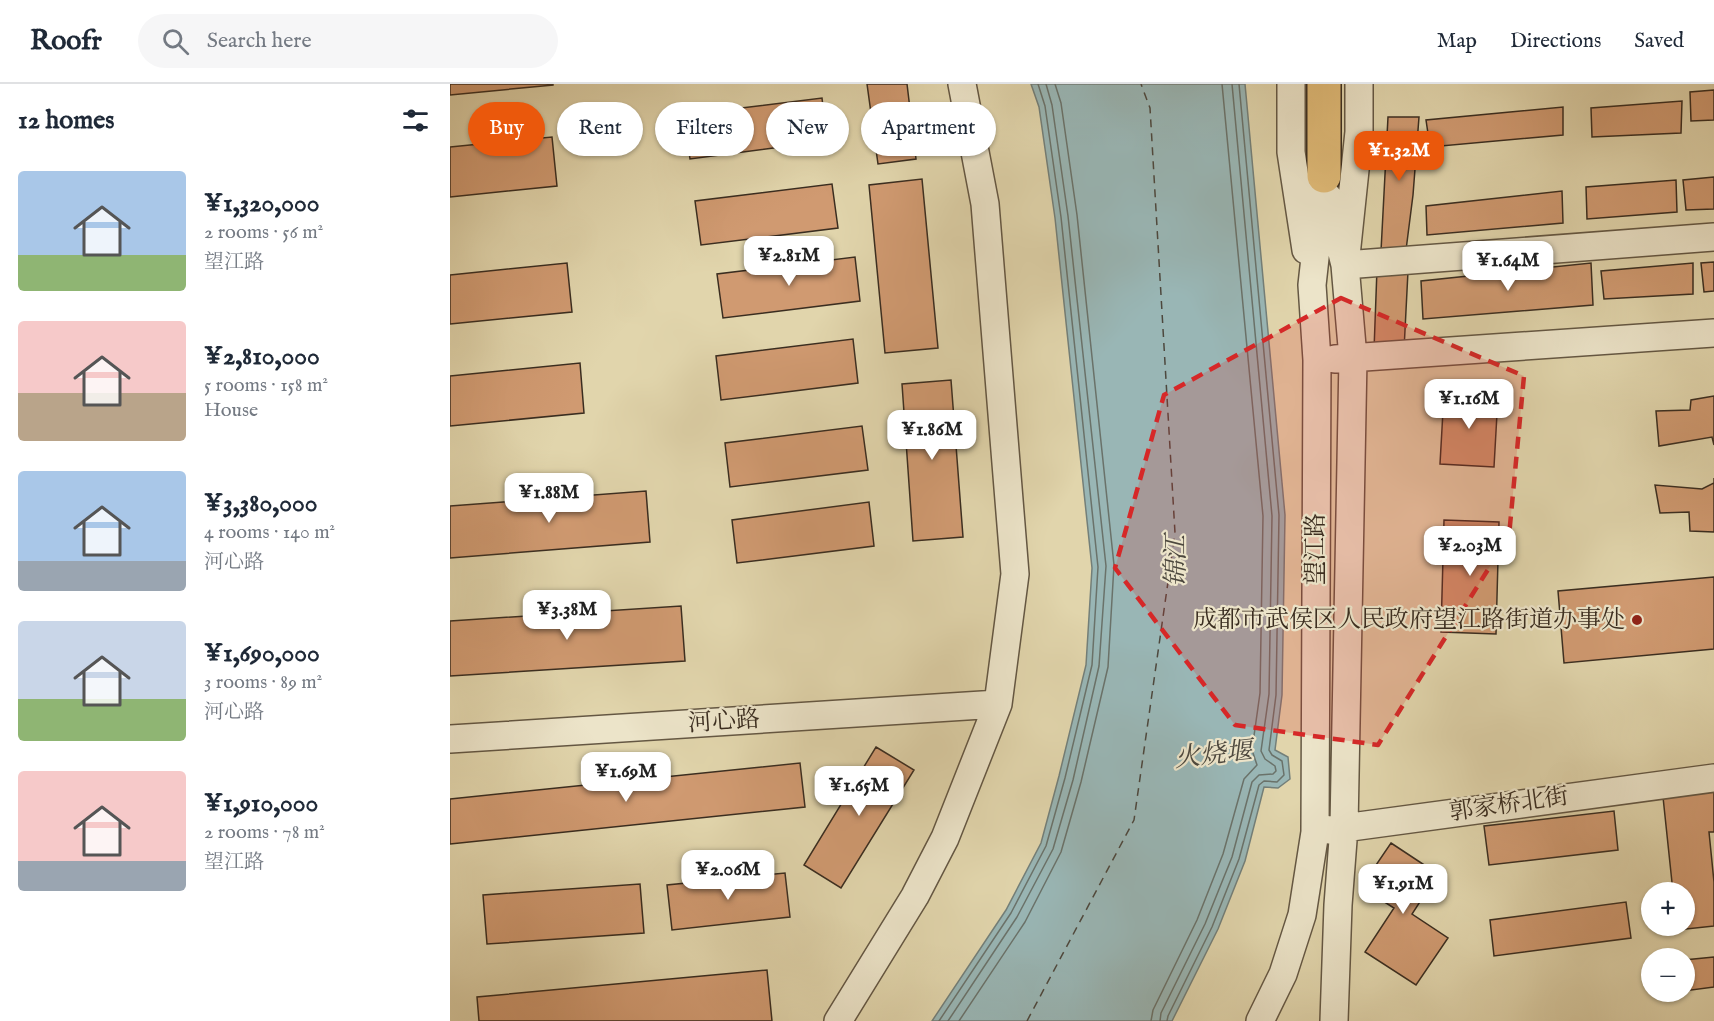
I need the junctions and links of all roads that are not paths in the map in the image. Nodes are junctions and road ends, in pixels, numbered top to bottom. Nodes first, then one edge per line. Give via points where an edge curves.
1 (962, 84) edge
2 (1291, 84) edge
3 (1324, 84) edge
4 (1359, 84) edge
5 (1324, 176) junction
6 (1714, 237) edge
7 (1345, 265) junction
8 (1312, 285) junction
9 (1714, 333) edge
10 (1353, 358) junction
11 (1310, 361) junction
12 (998, 704) junction
13 (450, 739) edge
14 (1714, 778) edge
15 (1344, 827) junction
16 (1310, 832) junction
17 (838, 1021) edge
18 (1260, 1021) edge
19 (1334, 1021) edge

1 - 12 street via 985,204 1014,574
2 - 8 street via 1291,152
3 - 5 main road, 望江路
4 - 7 street via 1359,132
5 - 7 street, 望江路
5 - 8 street, 望江路
6 - 7 street
7 - 10 street, 望江路
8 - 11 street, 望江路
9 - 10 street
10 - 11 street
10 - 15 street, 望江路
11 - 16 street, 望江路
12 - 13 street, 河心路
12 - 17 street via 945,838 915,896
14 - 15 street, 郭家桥北街
15 - 16 street, 郭家桥北街
15 - 19 street, 望江路
16 - 18 street, 望江路 via 1302,915 1283,974

